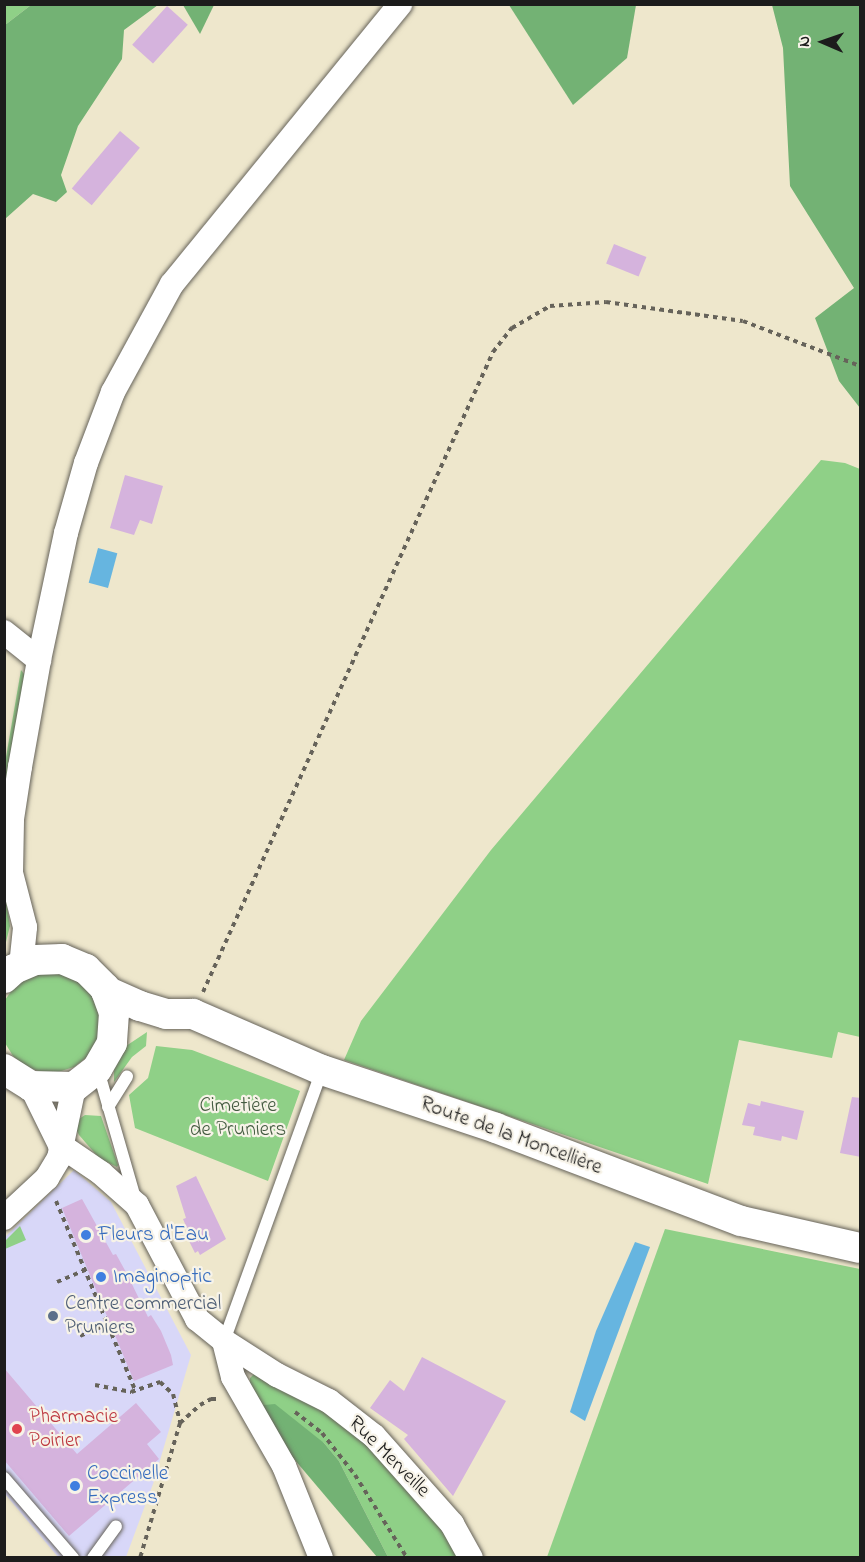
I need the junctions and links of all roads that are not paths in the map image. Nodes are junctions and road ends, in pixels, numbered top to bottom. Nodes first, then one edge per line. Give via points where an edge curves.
1 (400, 4) edge
2 (4, 632) edge
3 (39, 660) junction
4 (25, 927) junction
5 (51, 959) junction
6 (13, 972) edge
7 (106, 991) junction
8 (180, 1014) junction
9 (112, 1043) junction
10 (4, 1069) edge
11 (97, 1069) junction
12 (322, 1070) junction
13 (127, 1076) dead end
14 (31, 1086) junction
15 (74, 1087) junction
16 (108, 1107) junction
17 (60, 1145) junction
18 (137, 1204) junction
19 (4, 1218) edge
20 (861, 1248) edge
21 (224, 1341) junction
22 (4, 1478) edge
23 (116, 1526) dead end
24 (73, 1557) edge
25 (93, 1557) edge
26 (321, 1557) edge
27 (471, 1557) edge

1 - 3 street via 172,284 113,392 86,463 66,533
2 - 3 street
3 - 4 street via 12,819 11,873
4 - 5 street
4 - 6 street
5 - 6 street via 35,960
5 - 7 street via 62,959 86,969
7 - 8 street, Route de la Moncellière via 140,1006
7 - 9 street via 114,1013
8 - 9 street via 140,1022
8 - 12 street, Route de la Moncellière
9 - 11 street
10 - 14 street
11 - 15 street
11 - 16 lane
12 - 20 street, Route de la Moncellière via 496,1128 741,1221
12 - 21 lane
13 - 16 lane
14 - 15 street
14 - 17 street
15 - 17 street
16 - 18 lane
17 - 18 street
17 - 19 street via 59,1158 47,1178
18 - 21 street, Rue Merveille via 197,1319
21 - 26 street via 228,1367 284,1466
21 - 27 street, Rue Merveille via 277,1375 329,1401 374,1436 452,1524
22 - 24 lane
23 - 25 lane

